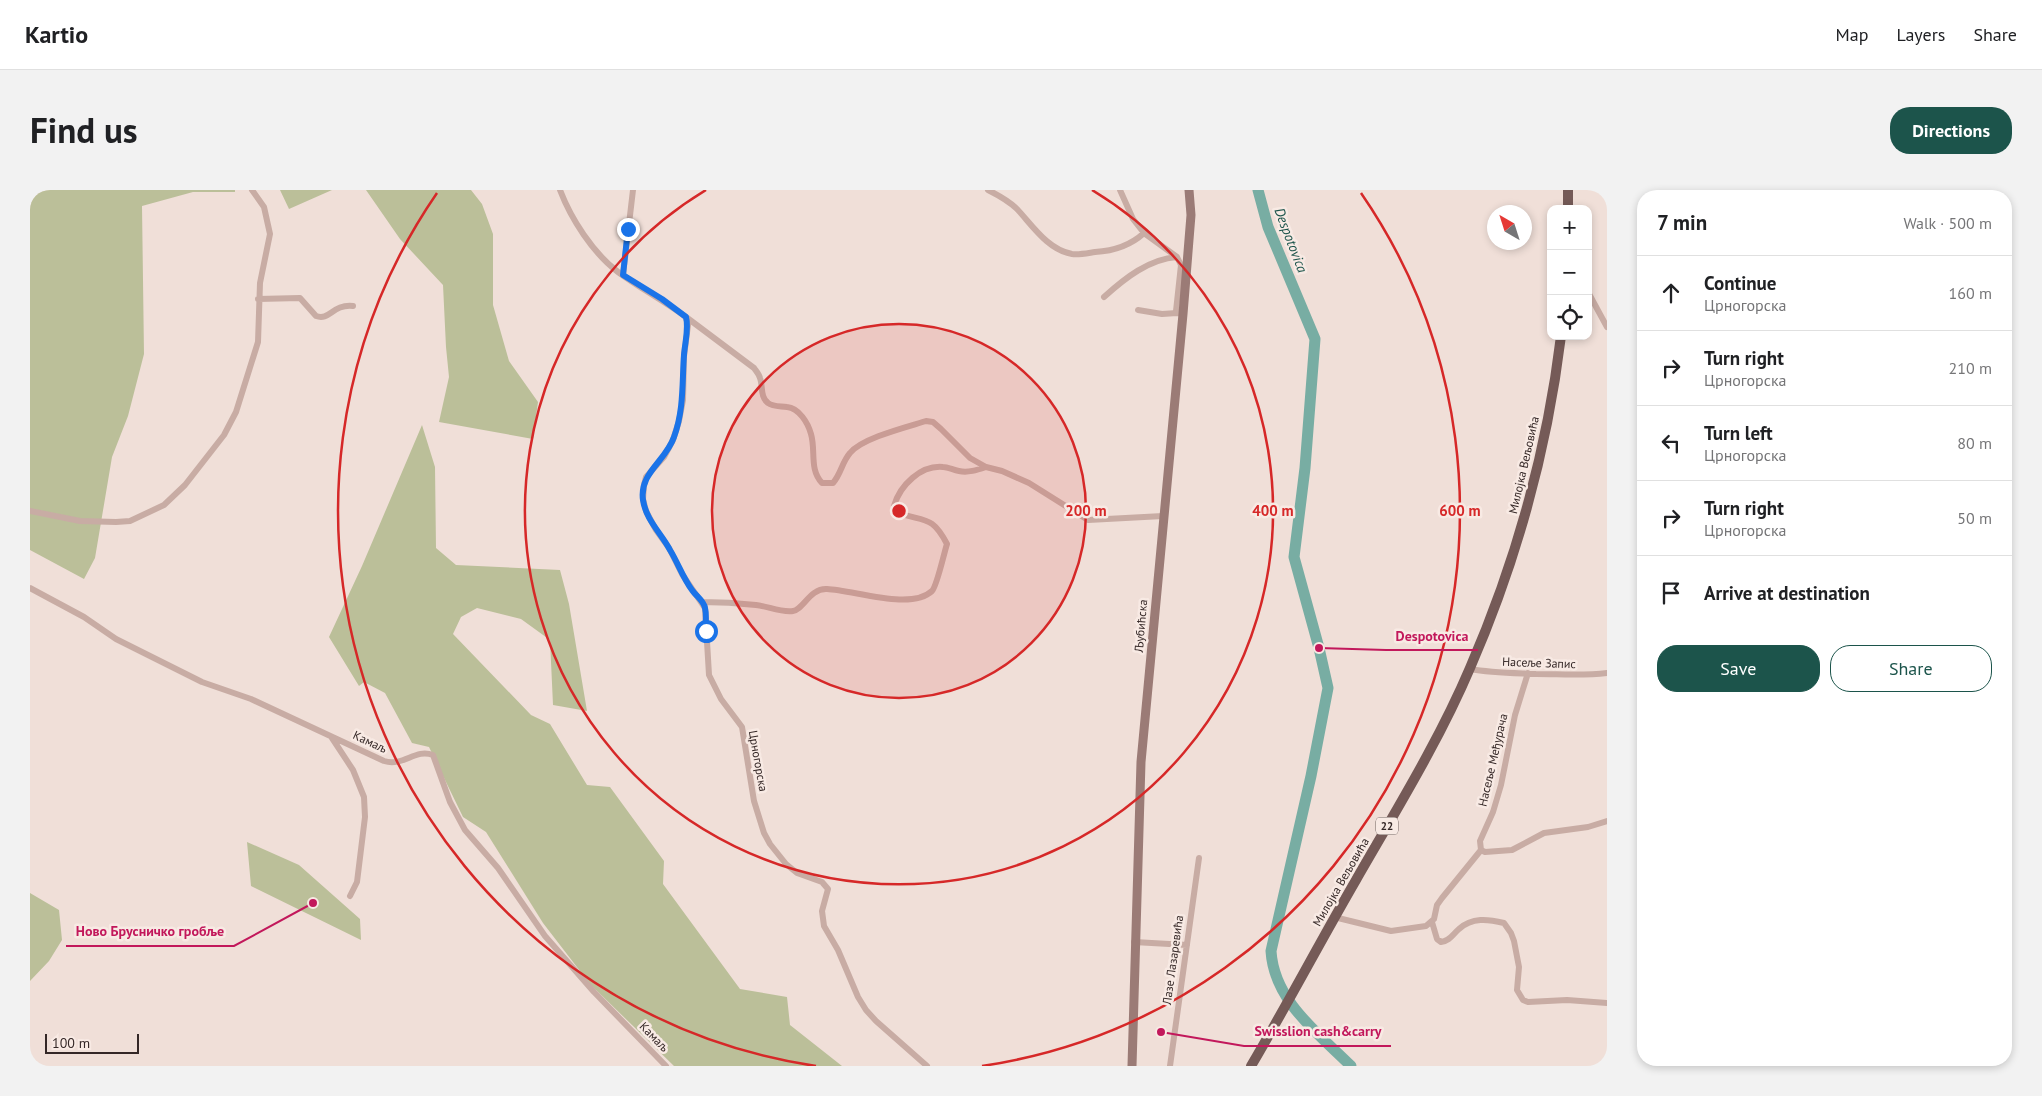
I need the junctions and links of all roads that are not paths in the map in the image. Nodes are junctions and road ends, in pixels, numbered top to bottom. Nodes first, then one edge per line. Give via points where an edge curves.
1 (252, 190) edge
2 (560, 190) edge
3 (632, 190) edge
4 (988, 190) edge
5 (1120, 190) edge
6 (1189, 190) edge
7 (1568, 190) edge
8 (1568, 205) edge
9 (1144, 233) junction
10 (1177, 257) junction
11 (623, 275) junction
12 (1590, 295) edge
13 (1104, 297) dead end
14 (258, 299) junction
15 (353, 306) dead end
16 (1138, 310) dead end
17 (1180, 314) junction
18 (686, 317) junction
19 (1607, 327) edge
20 (1560, 340) edge
21 (986, 467) junction
22 (30, 512) edge
23 (1163, 516) junction
24 (30, 588) edge
25 (702, 602) junction
26 (1470, 669) junction
27 (1528, 673) junction
28 (1607, 673) edge
29 (331, 736) junction
30 (1607, 821) edge
31 (1481, 850) junction
32 (1199, 858) dead end
33 (350, 896) dead end
34 (1334, 917) junction
35 (1432, 922) junction
36 (1134, 942) junction
37 (1186, 945) junction
38 (1607, 1002) edge
39 (666, 1066) edge
40 (927, 1066) edge
41 (1132, 1066) edge
42 (1170, 1066) edge
43 (1251, 1066) edge

1 - 14 street via 264,206 270,234
2 - 11 street via 585,236
3 - 11 street
4 - 9 street via 1016,208 1032,228 1055,246 1072,254 1107,252 1134,242
5 - 9 street via 1133,219
6 - 17 street, Љубићска via 1191,215
7 - 8 main road
9 - 10 street
10 - 13 street via 1156,262 1130,275
10 - 17 street via 1181,265 1176,305
11 - 18 street
12 - 19 street
14 - 15 street via 300,298 320,317 337,307
14 - 22 street via 258,342 236,412 224,435 185,485 164,504 130,520 80,522
16 - 17 street
17 - 23 street, Љубићска
18 - 21 street via 754,368 760,376 766,402 772,406 789,407 802,416 812,435 814,469 822,483 833,483 852,450 926,421 933,422 970,458
18 - 25 street, Црногорска via 688,325 679,422 664,457 646,477 643,499 656,530
20 - 26 main road, Милојка Вељовића / 22 via 1542,451 1512,560
21 - 23 street via 1029,483 1088,520
21 - 25 street via 972,471 928,468 910,480 897,495 894,506 898,513 933,522 947,544 933,590 924,595 897,600 824,589 792,612 757,605
23 - 36 street, Љубићска via 1141,762
24 - 29 street, Камаљ via 84,617 116,639 202,682 251,699
25 - 40 street, Црногорска via 709,675 742,727 754,801 764,833 786,864 797,873 826,885 828,889 822,911 824,926 866,1010
26 - 27 street, Насеље Запис
26 - 34 main road, Милојка Вељовића / 22 via 1429,749
27 - 28 street, Насеље Запис via 1583,676
27 - 31 street, Насеље Међурача via 1515,715 1501,785 1480,841
29 - 33 street via 353,770 364,797 365,817 357,882
29 - 39 street, Камаљ via 390,763 419,753 433,755 450,802 465,830 498,868 545,936
30 - 31 street via 1544,833 1512,850
31 - 35 street, Насеље Међурача via 1437,905
32 - 37 street, Лазе Лазаревића
34 - 35 street via 1391,931 1426,926
34 - 43 main road, Милојка Вељовића / 22
35 - 38 street via 1441,942 1450,939 1467,923 1479,919 1504,924 1516,948 1519,968 1516,990 1523,1000
36 - 37 street
36 - 41 street, Љубићска
37 - 42 street, Лазе Лазаревића

